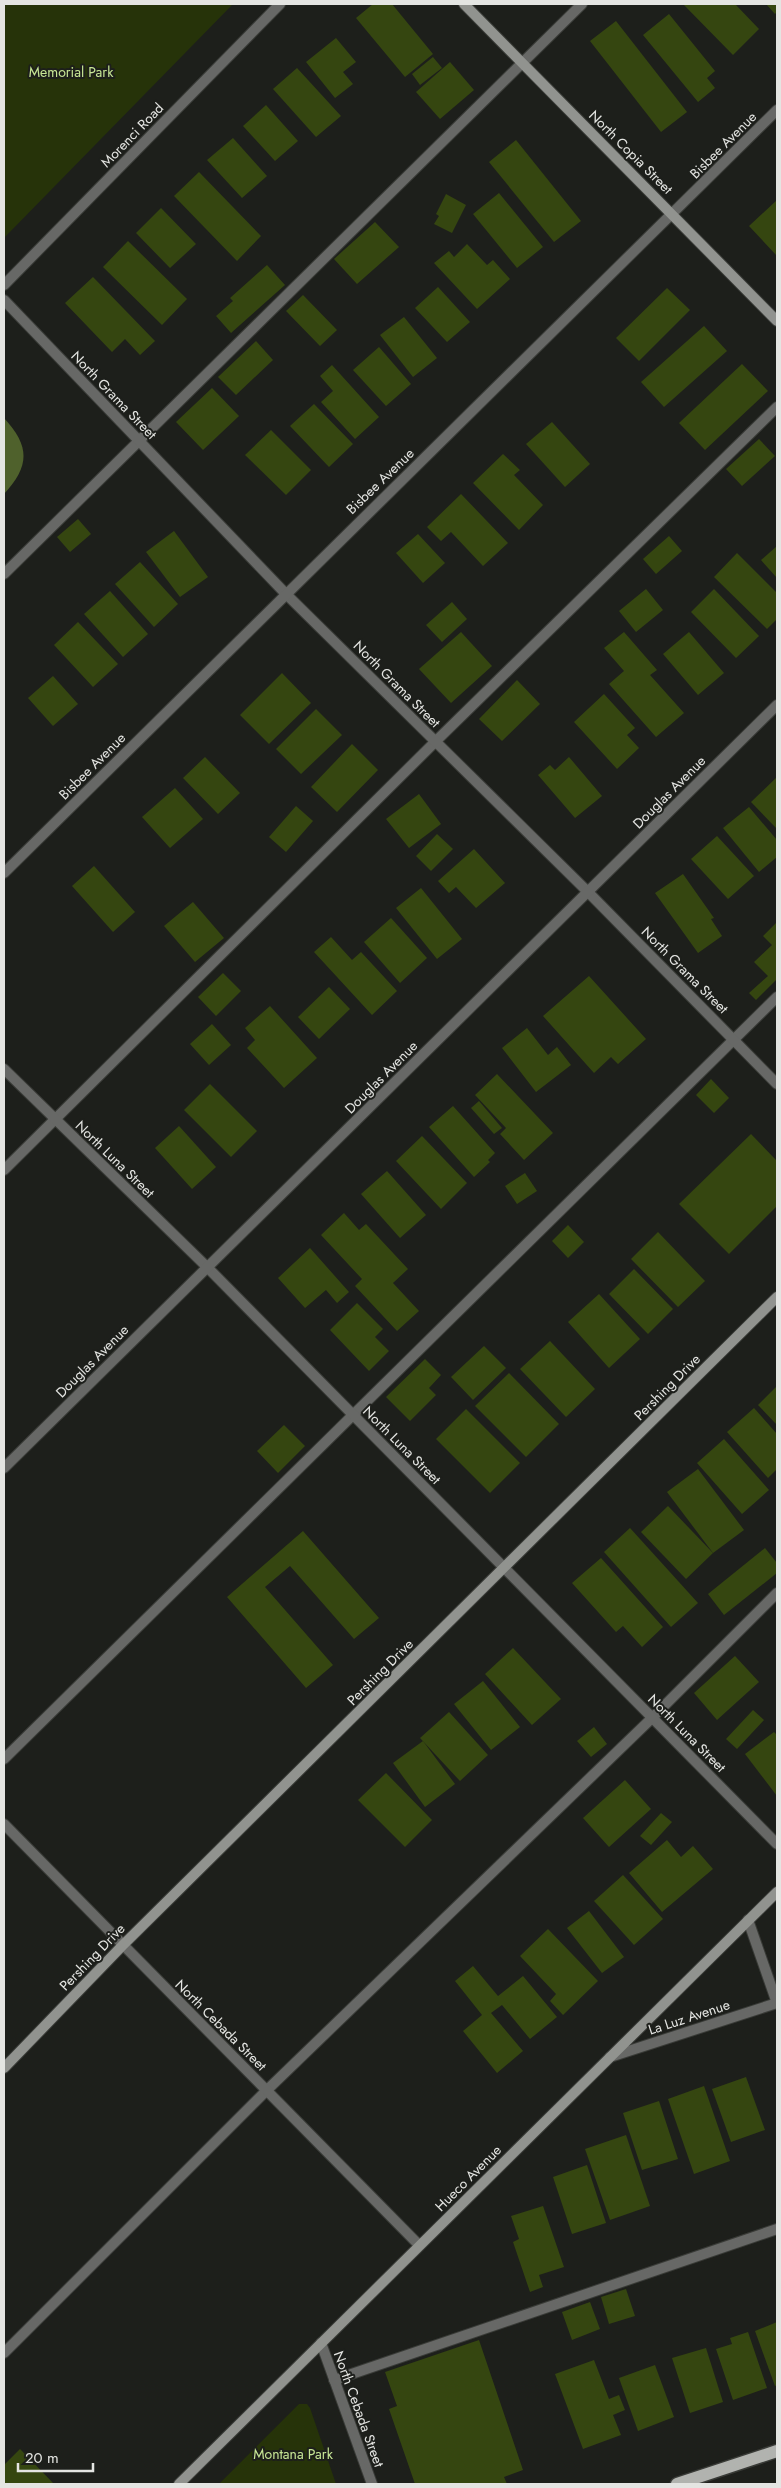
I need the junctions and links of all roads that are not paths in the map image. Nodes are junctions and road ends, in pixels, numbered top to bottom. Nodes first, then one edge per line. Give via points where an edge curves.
1 (280, 4) edge
2 (464, 4) edge
3 (582, 4) edge
4 (523, 63) junction
5 (777, 110) edge
6 (672, 214) junction
7 (4, 285) edge
8 (4, 300) edge
9 (777, 321) edge
10 (777, 407) edge
11 (139, 441) junction
12 (4, 574) edge
13 (285, 593) junction
14 (777, 705) edge
15 (436, 741) junction
16 (4, 873) edge
17 (588, 892) junction
18 (777, 997) edge
19 (734, 1039) junction
20 (4, 1069) edge
21 (777, 1084) edge
22 (54, 1120) junction
23 (4, 1170) edge
24 (207, 1267) junction
25 (777, 1297) edge
26 (354, 1415) junction
27 (4, 1468) edge
28 (504, 1568) junction
29 (777, 1593) edge
30 (652, 1718) junction
31 (4, 1759) edge
32 (4, 1824) edge
33 (777, 1844) edge
34 (777, 1892) edge
35 (748, 1920) junction
36 (123, 1945) junction
37 (777, 2003) edge
38 (609, 2058) junction
39 (4, 2068) edge
40 (266, 2091) junction
41 (777, 2229) edge
42 (419, 2245) junction
43 (321, 2343) junction
44 (4, 2353) edge
45 (334, 2380) junction
46 (777, 2451) edge
47 (179, 2484) edge
48 (372, 2484) edge
49 (677, 2484) edge

1 - 7 street, Morenci Road
2 - 4 main road, North Copia Street
3 - 4 street
4 - 6 main road, North Copia Street
4 - 11 street
5 - 6 street, Bisbee Avenue
6 - 9 main road, North Copia Street
6 - 13 street, Bisbee Avenue
8 - 11 street, North Grama Street
10 - 15 street
11 - 12 street
11 - 13 street, North Grama Street
13 - 15 street, North Grama Street
13 - 16 street, Bisbee Avenue
14 - 17 street, Douglas Avenue
15 - 17 street, North Grama Street
15 - 22 street
17 - 19 street, North Grama Street
17 - 24 street, Douglas Avenue
18 - 19 street
19 - 21 street, North Grama Street
19 - 26 street
20 - 22 street, North Luna Street
22 - 23 street
22 - 24 street, North Luna Street
24 - 26 street, North Luna Street
24 - 27 street, Douglas Avenue
25 - 28 main road, Pershing Drive
26 - 28 street, North Luna Street
26 - 31 street
28 - 30 street, North Luna Street
28 - 36 main road, Pershing Drive
29 - 30 street
30 - 33 street, North Luna Street
30 - 40 street
32 - 36 street, North Cebada Street
34 - 35 main road, Hueco Avenue
35 - 37 street
35 - 38 main road, Hueco Avenue
36 - 39 main road, Pershing Drive
36 - 40 street, North Cebada Street
37 - 38 street, La Luz Avenue
38 - 42 main road, Hueco Avenue
40 - 42 street, North Cebada Street
40 - 44 street
41 - 45 street
42 - 43 main road, Hueco Avenue
43 - 45 street, North Cebada Street
43 - 47 main road, Hueco Avenue
45 - 48 street, North Cebada Street
46 - 49 main road

